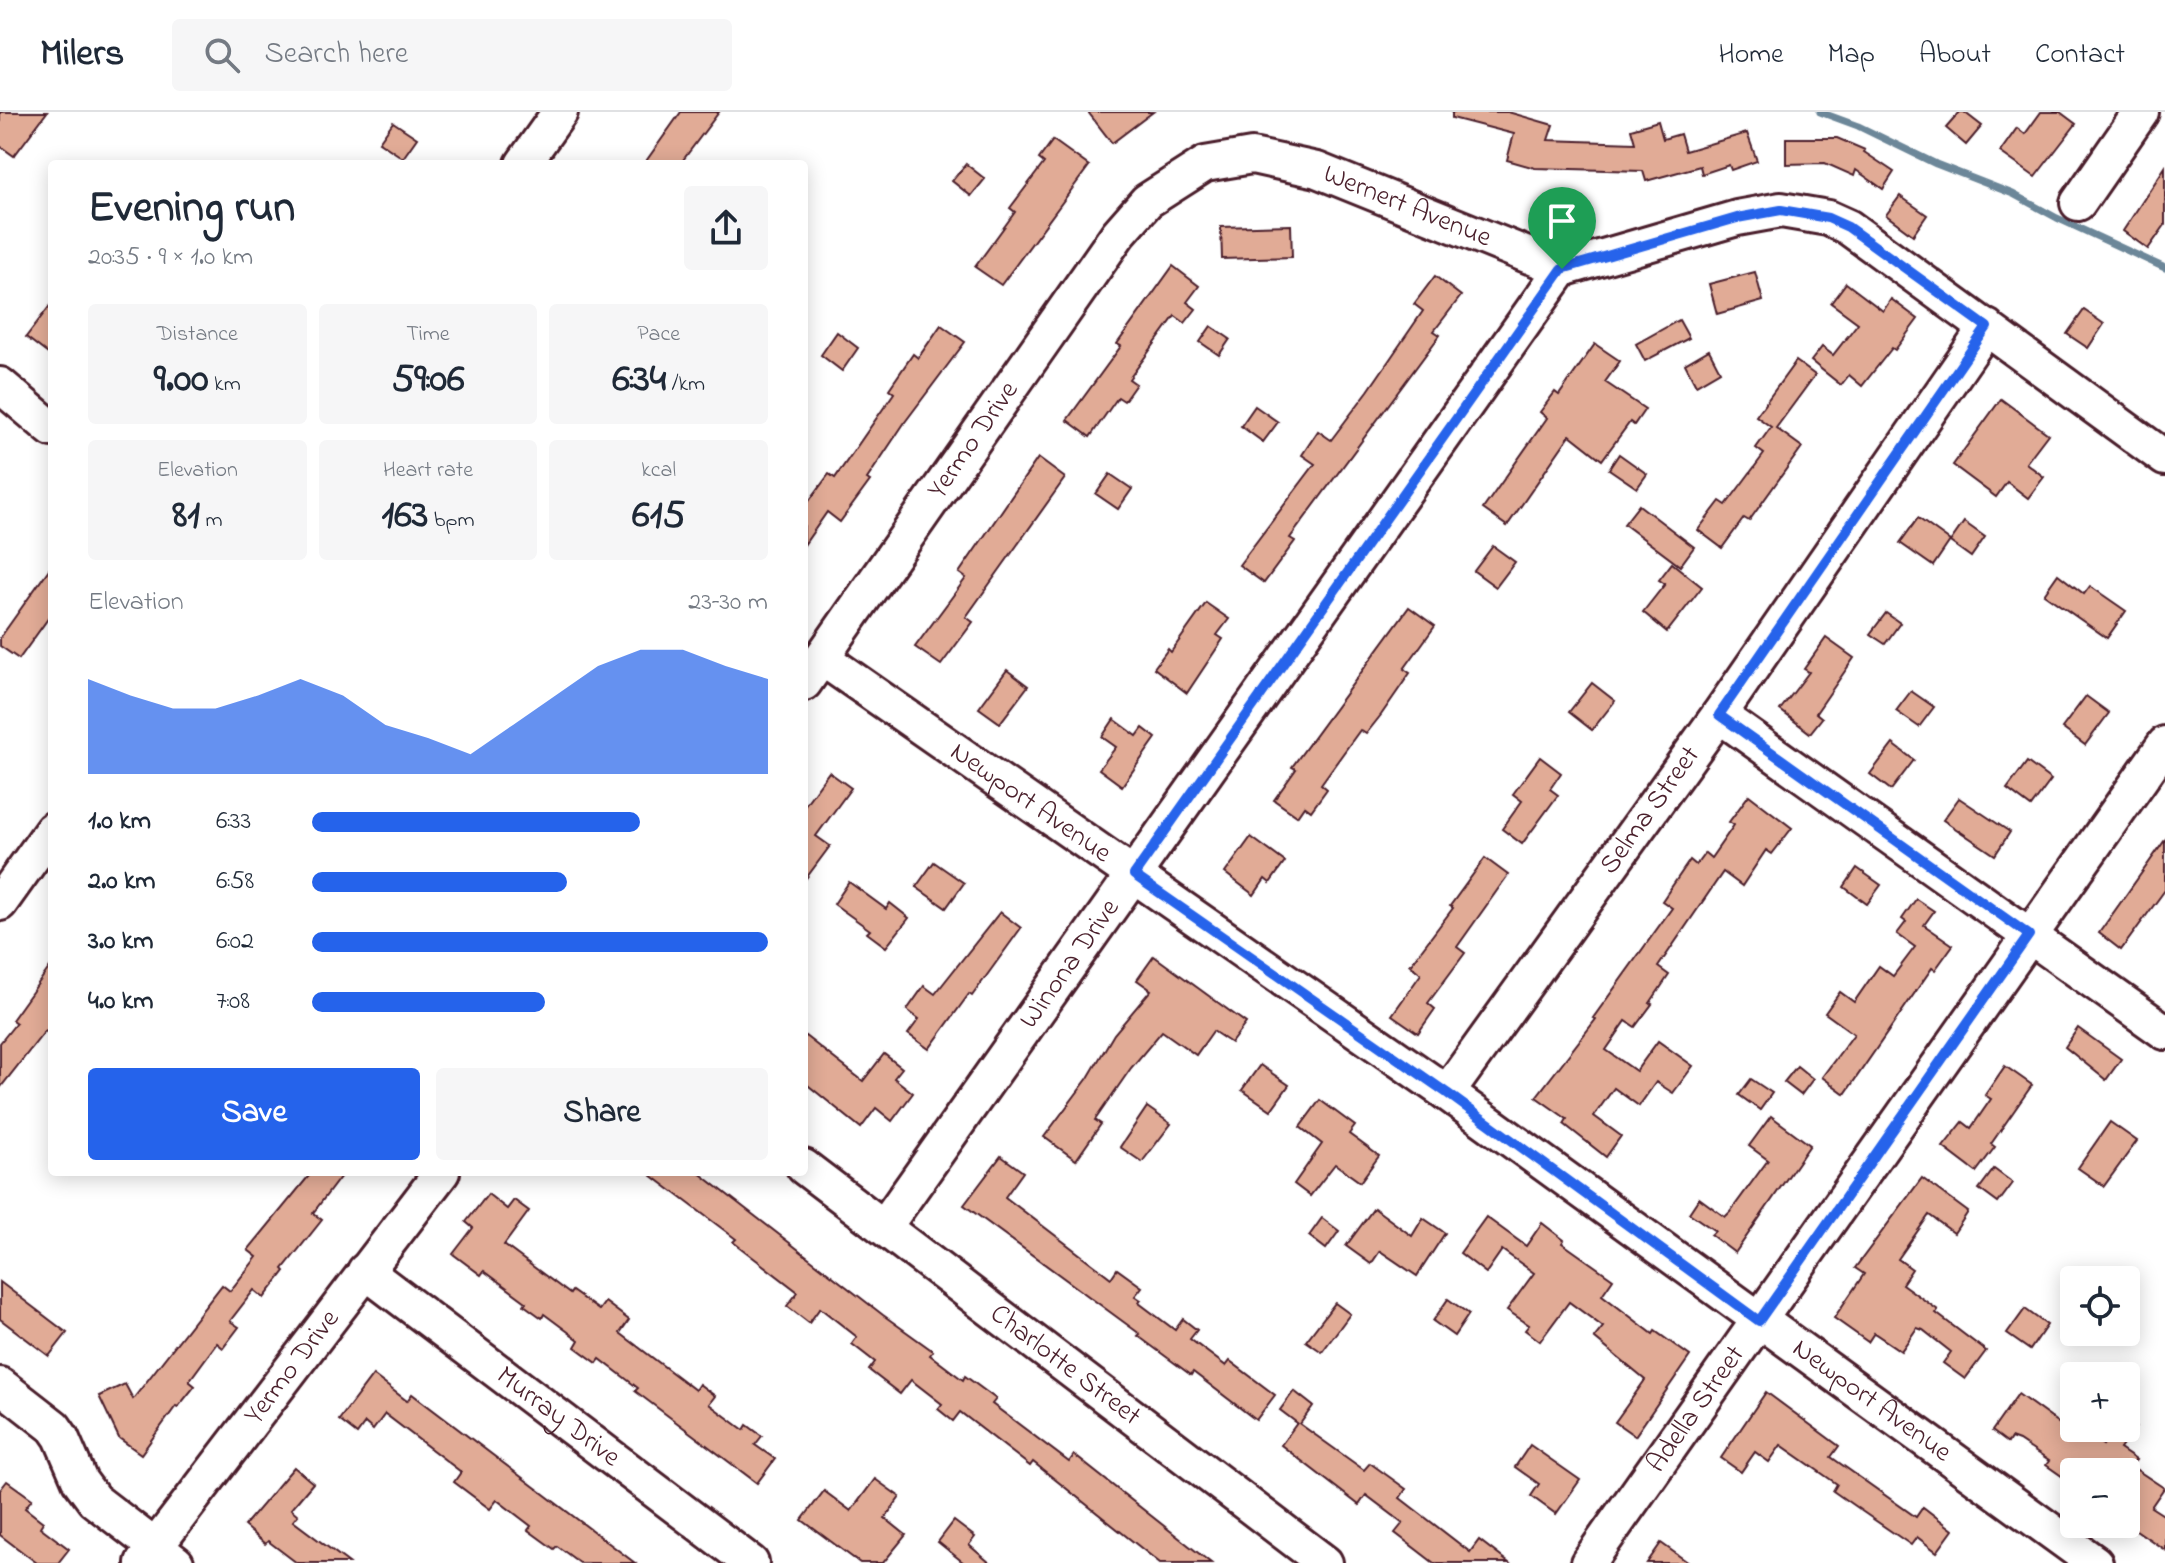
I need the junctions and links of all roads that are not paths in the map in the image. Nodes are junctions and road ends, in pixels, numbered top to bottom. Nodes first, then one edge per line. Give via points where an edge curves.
1 (560, 112) edge
2 (2141, 112) edge
3 (526, 160) edge
4 (1147, 201) joint
5 (2078, 203) dead end
6 (1562, 269) junction
7 (1987, 327) junction
8 (0, 385) edge
9 (48, 426) edge
10 (2165, 458) edge
11 (813, 671) edge
12 (1719, 715) junction
13 (2165, 744) edge
14 (48, 836) edge
15 (1134, 875) junction
16 (0, 903) edge
17 (2029, 935) junction
18 (2165, 1032) edge
19 (1447, 1093) junction
20 (808, 1170) edge
21 (439, 1176) edge
22 (884, 1227) junction
23 (365, 1271) junction
24 (1759, 1321) junction
25 (0, 1385) edge
26 (158, 1557) edge
27 (751, 1563) edge
28 (1325, 1563) edge
29 (1588, 1563) edge
30 (2095, 1563) edge

1 - 3 street
2 - 5 street
4 - 6 street, Wernert Avenue via 1205,164 1252,156 1317,170
4 - 11 street, Yermo Drive via 1118,234
6 - 7 street via 1737,218 1781,210 1807,213 1848,227
6 - 15 street, Winona Drive
7 - 10 street
7 - 12 street, Selma Street
8 - 9 street
11 - 15 street, Newport Avenue
12 - 17 street
12 - 19 street, Selma Street
13 - 17 street, Adella Street
14 - 16 street
15 - 19 street, Newport Avenue
15 - 22 street, Winona Drive
17 - 18 street
17 - 24 street, Adella Street
19 - 24 street, Newport Avenue
20 - 22 street, Charlotte Street
21 - 23 street, Yermo Drive
22 - 28 street, Charlotte Street
23 - 26 street, Yermo Drive
23 - 27 street, Murray Drive
24 - 29 street, Adella Street
24 - 30 street, Newport Avenue
25 - 26 street via 54,1427 94,1500

